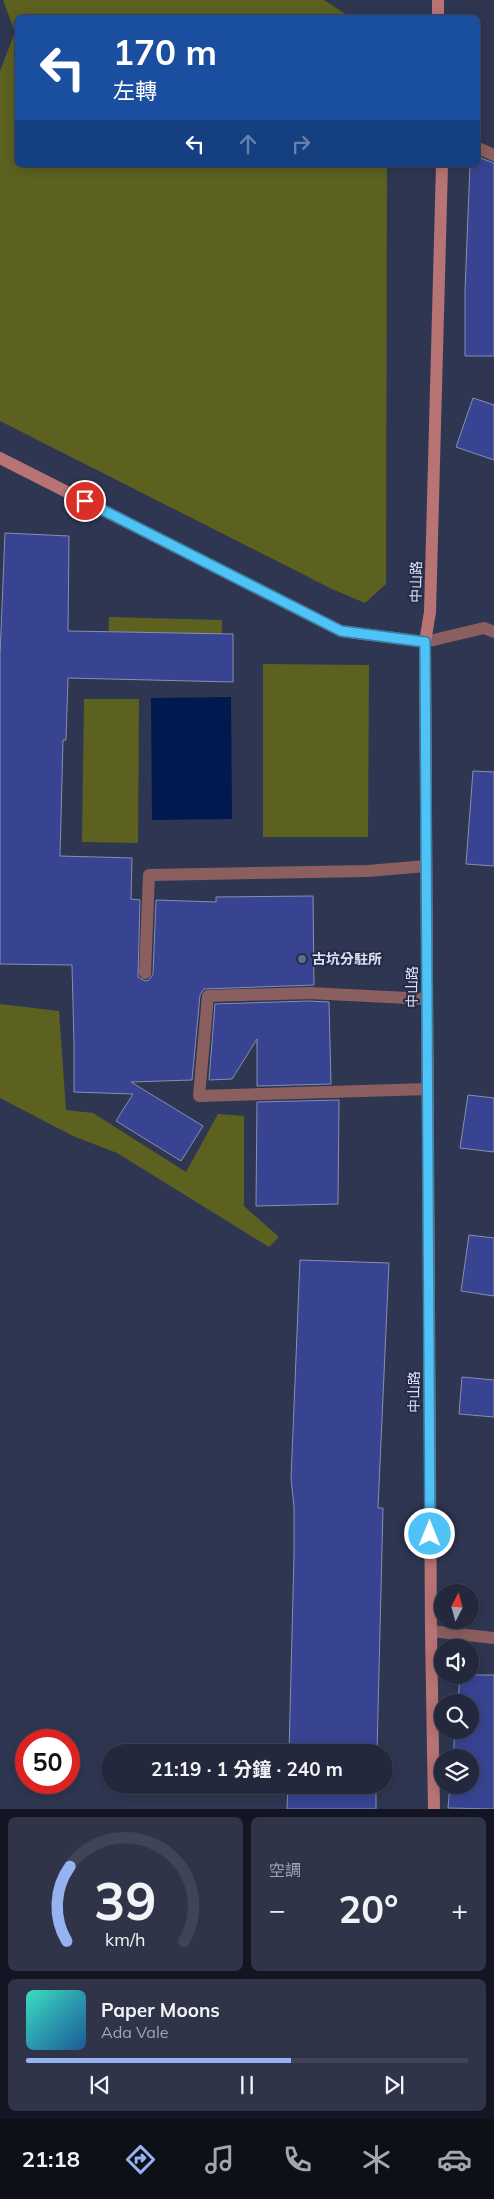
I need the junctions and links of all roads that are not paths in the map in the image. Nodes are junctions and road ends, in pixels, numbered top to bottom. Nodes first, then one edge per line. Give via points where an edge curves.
1 (438, 0) edge
2 (438, 15) edge
3 (480, 149) edge
4 (494, 155) edge
5 (442, 167) edge
6 (0, 458) edge
7 (494, 632) edge
8 (425, 642) junction
9 (426, 866) junction
10 (145, 973) dead end
11 (427, 999) junction
12 (428, 1089) junction
13 (431, 1631) junction
14 (494, 1638) edge
15 (434, 1809) edge

1 - 2 main road
3 - 4 street
5 - 8 main road, 中山路 via 430,612
6 - 8 main road via 341,631
7 - 8 street via 484,628
8 - 9 main road, 中山路
9 - 10 street via 368,871 148,875
9 - 11 main road, 中山路
11 - 12 main road, 中山路
11 - 12 street via 309,993 208,996 199,1096
12 - 13 main road, 中山路
13 - 14 street
13 - 15 main road, 中山路

